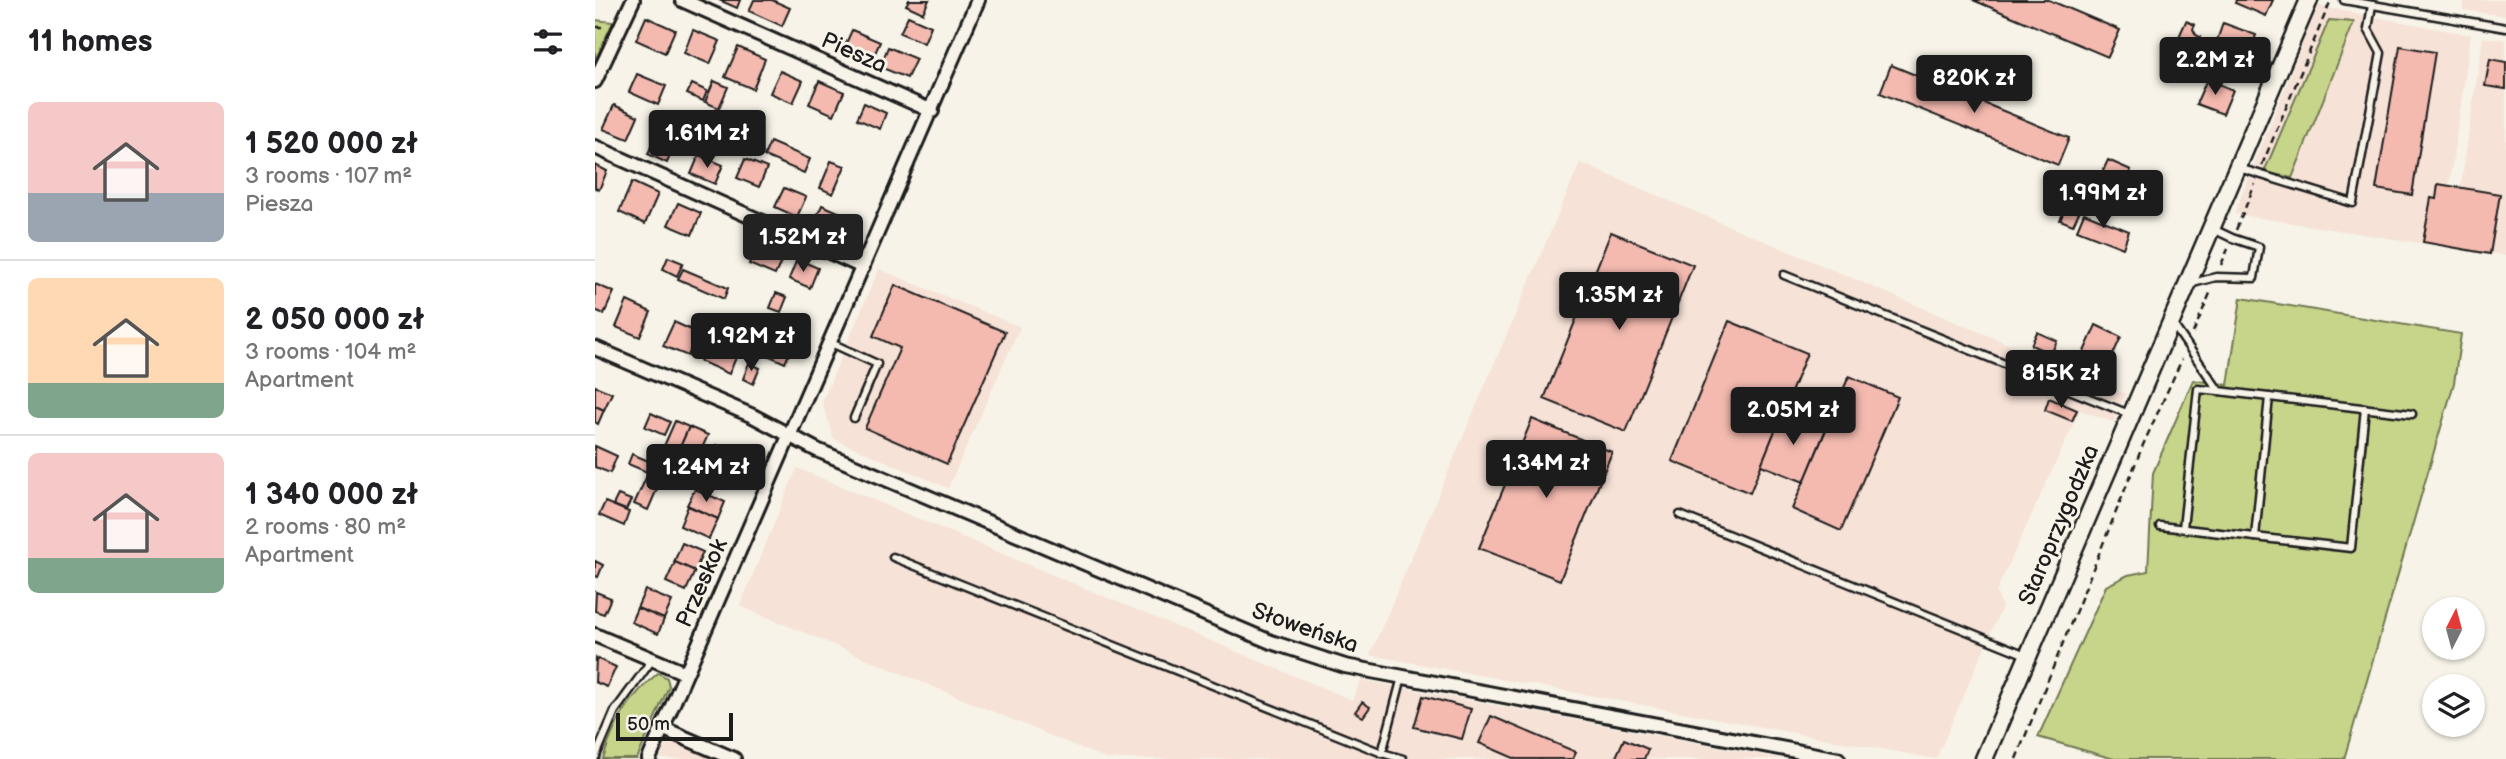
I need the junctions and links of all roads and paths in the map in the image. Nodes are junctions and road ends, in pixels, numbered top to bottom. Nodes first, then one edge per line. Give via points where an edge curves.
1 (633, 0) edge
2 (681, 0) edge
3 (978, 0) edge
4 (2309, 0) edge
5 (2331, 0) edge
6 (2344, 0) edge
7 (2372, 5) junction
8 (2506, 28) edge
9 (595, 81) edge
10 (932, 111) junction
11 (595, 147) edge
12 (2237, 167) junction
13 (2259, 174) junction
14 (2211, 228) junction
15 (2232, 238) junction
16 (863, 267) junction
17 (1784, 275) dead end
18 (2216, 277) junction
19 (2187, 285) junction
20 (2171, 321) junction
21 (829, 342) junction
22 (2188, 345) junction
23 (595, 348) edge
24 (2219, 391) junction
25 (2269, 397) junction
26 (2365, 408) junction
27 (2412, 414) dead end
28 (2131, 415) junction
29 (854, 418) dead end
30 (789, 435) junction
31 (1680, 515) dead end
32 (2160, 526) dead end
33 (2183, 528) junction
34 (2255, 537) junction
35 (893, 557) dead end
36 (595, 635) edge
37 (2028, 656) junction
38 (652, 660) junction
39 (685, 673) junction
40 (1402, 677) junction
41 (662, 728) junction
42 (1382, 753) junction
43 (595, 758) edge
44 (649, 759) edge
45 (734, 759) edge
46 (1403, 759) edge
47 (1838, 759) edge
48 (1984, 759) edge
49 (2016, 759) edge

1 - 9 street
2 - 10 street, Piesza
3 - 10 street, Przeskok
4 - 12 street, Staroprzygodzka
5 - 13 path
6 - 7 lane
7 - 8 lane
7 - 13 lane via 2368,29 2381,53 2353,203
10 - 16 street, Przeskok
11 - 16 street
12 - 13 lane
12 - 14 street, Staroprzygodzka
13 - 15 path
14 - 15 lane
14 - 19 street, Staroprzygodzka
15 - 18 path
15 - 18 lane via 2259,247 2254,278
16 - 21 street, Przeskok
17 - 28 lane
18 - 19 lane
18 - 22 path
19 - 20 street, Staroprzygodzka
20 - 22 lane
20 - 28 street, Staroprzygodzka
21 - 29 lane via 877,364
21 - 30 street, Przeskok
22 - 24 lane
22 - 49 path
23 - 30 street, Słoweńska
24 - 25 lane
24 - 33 lane via 2198,389
25 - 26 lane
25 - 34 lane
26 - 27 lane
26 - 34 lane via 2351,548
28 - 37 street, Staroprzygodzka
30 - 39 street, Przeskok
30 - 40 street, Słoweńska via 1271,642 1345,666
31 - 37 lane
32 - 33 lane
33 - 34 lane
35 - 42 lane
36 - 38 street
37 - 48 street, Staroprzygodzka
38 - 39 street
38 - 43 lane via 615,710
39 - 41 street, Przeskok
40 - 42 lane
40 - 47 street, Słoweńska
41 - 44 street, Przeskok
41 - 45 street
42 - 46 lane

